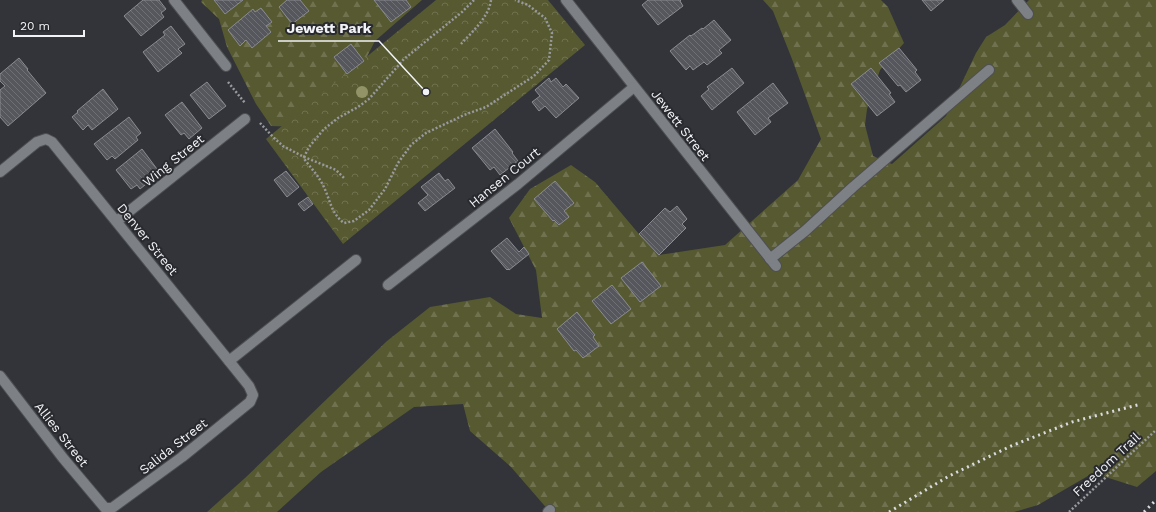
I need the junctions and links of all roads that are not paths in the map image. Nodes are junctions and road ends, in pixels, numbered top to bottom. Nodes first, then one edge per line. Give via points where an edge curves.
1 (174, 0) edge
2 (566, 0) edge
3 (1017, 0) edge
4 (1028, 14) dead end
5 (226, 66) road end
6 (989, 70) dead end
7 (634, 87) junction
8 (245, 119) dead end
9 (0, 172) edge
10 (117, 221) junction
11 (356, 260) dead end
12 (388, 284) dead end
13 (229, 361) junction
14 (0, 376) edge
15 (253, 395) joint
16 (105, 508) joint

1 - 5 street
2 - 7 street, Jewett Street
3 - 4 street
6 - 7 street, Jewett Street via 853,187 773,263
7 - 12 street, Hansen Court via 518,184
8 - 10 street, Wing Street
9 - 10 street, Denver Street via 37,142 46,139 52,142
10 - 13 street, Denver Street
11 - 13 street
13 - 15 street, Denver Street
14 - 16 street, Allies Street
15 - 16 street, Salida Street via 250,402 182,457 112,508

